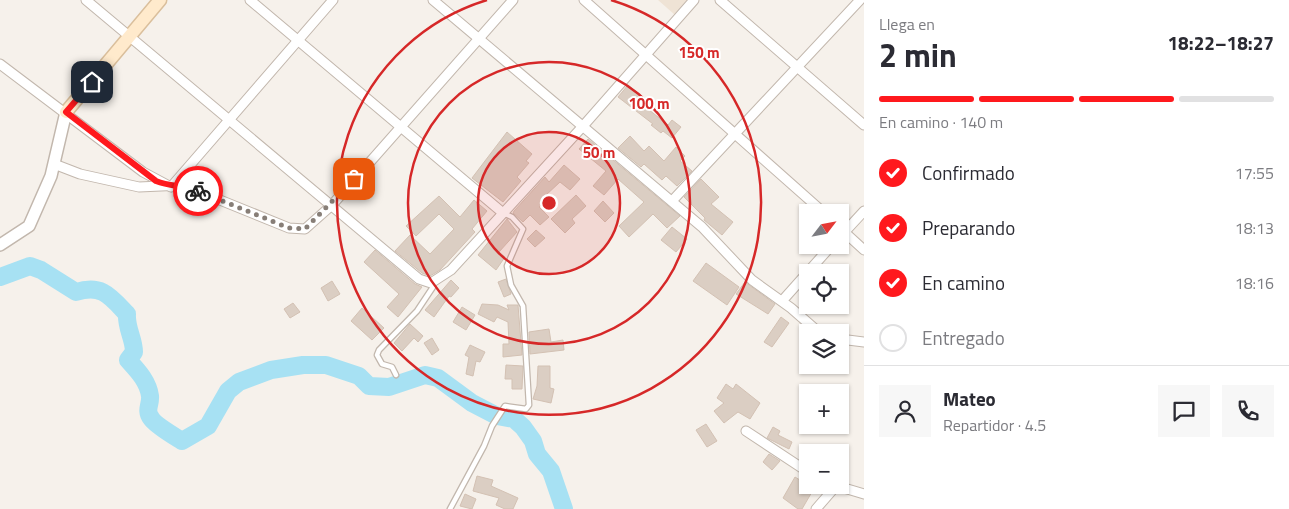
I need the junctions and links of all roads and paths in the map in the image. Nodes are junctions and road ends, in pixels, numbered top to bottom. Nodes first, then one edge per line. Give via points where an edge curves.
1 (86, 0) edge
2 (160, 0) edge
3 (250, 0) edge
4 (333, 0) edge
5 (433, 0) edge
6 (513, 0) edge
7 (584, 0) edge
8 (694, 0) edge
9 (720, 0) edge
10 (860, 0) edge
11 (130, 37) junction
12 (479, 37) junction
13 (299, 40) junction
14 (645, 54) junction
15 (0, 64) edge
16 (798, 66) junction
17 (66, 112) junction
18 (229, 120) junction
19 (584, 125) junction
20 (864, 126) edge
21 (400, 127) junction
22 (736, 134) junction
23 (54, 164) junction
24 (171, 187) junction
25 (672, 201) junction
26 (814, 204) edge
27 (331, 205) junction
28 (864, 211) edge
29 (503, 213) junction
30 (849, 225) edge
31 (849, 238) edge
32 (0, 245) edge
33 (864, 250) edge
34 (824, 254) edge
35 (431, 283) junction
36 (782, 301) junction
37 (808, 324) edge
38 (849, 340) edge
39 (864, 342) edge
40 (396, 376) dead end
41 (746, 431) dead end
42 (799, 466) edge
43 (849, 489) edge
44 (828, 494) edge
45 (864, 494) edge
46 (450, 509) edge
47 (816, 509) edge

1 - 11 street
2 - 11 main road
3 - 13 street
4 - 13 street
5 - 12 street
6 - 12 street
7 - 14 street
8 - 14 street
9 - 16 street
10 - 16 street
11 - 17 main road
11 - 18 street
12 - 19 street
12 - 21 street
13 - 18 street
13 - 21 street
14 - 19 street
14 - 22 street
15 - 17 street
16 - 20 street
16 - 22 street
17 - 23 street
17 - 24 street via 143,172
18 - 24 street
18 - 27 street
19 - 25 street
19 - 29 street
21 - 27 street
21 - 29 street
22 - 25 street
22 - 26 street
23 - 24 street via 80,174 139,187
23 - 32 street via 29,226
24 - 27 street via 183,185 289,228 305,229
25 - 36 street via 702,227 752,280
27 - 35 street via 419,279
28 - 30 street
29 - 35 street via 451,270
29 - 46 lane via 523,229 507,266 510,285 522,306 530,405 526,409 505,406
31 - 33 street
34 - 36 street
35 - 40 lane via 433,287 417,311 377,355 382,364 392,367
36 - 37 street
38 - 39 street
41 - 42 street
43 - 45 street
44 - 47 street

